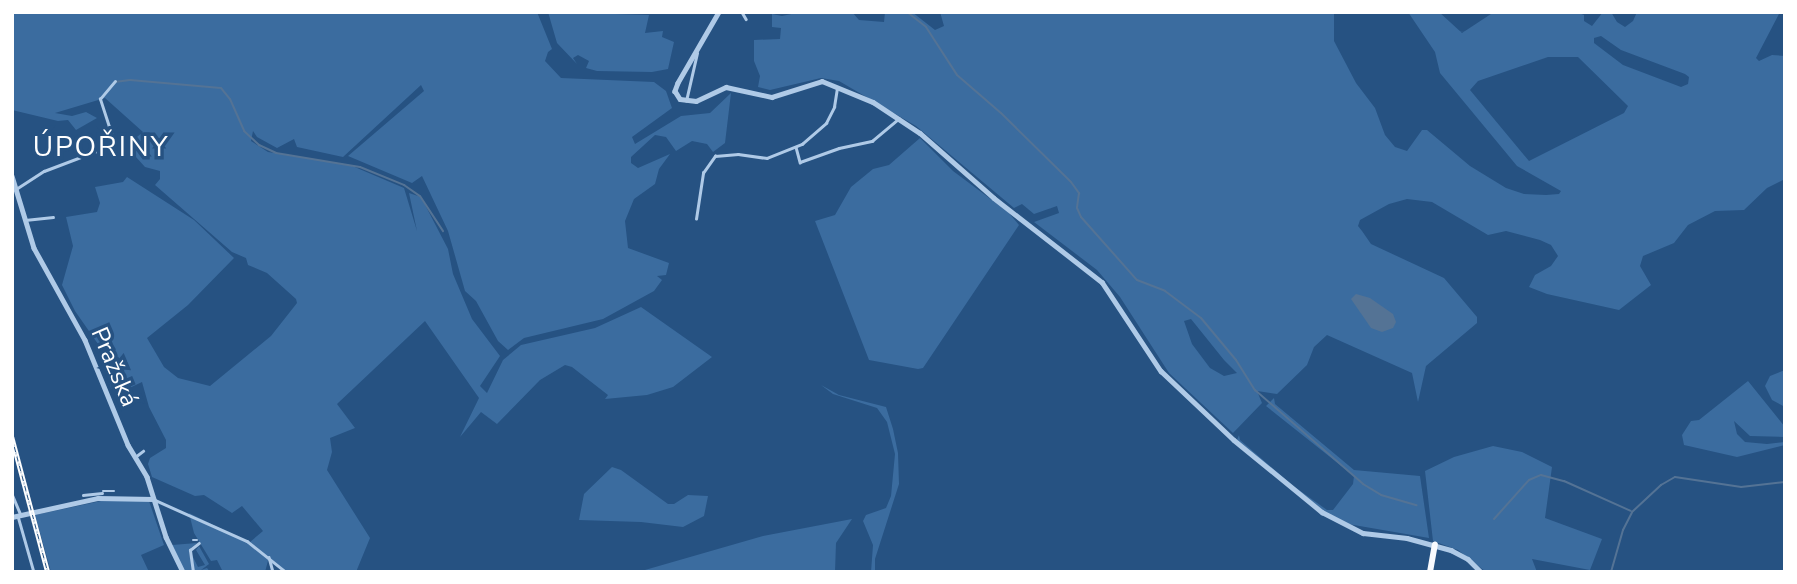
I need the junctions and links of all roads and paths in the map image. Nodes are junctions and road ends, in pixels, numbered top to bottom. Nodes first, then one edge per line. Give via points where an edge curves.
1 (719, 12) edge
2 (742, 12) edge
3 (746, 19) dead end
4 (697, 50) junction
5 (115, 81) dead end
6 (837, 86) junction
7 (686, 101) junction
8 (899, 118) junction
9 (796, 147) junction
10 (12, 176) edge
11 (16, 188) junction
12 (53, 217) dead end
13 (696, 219) dead end
14 (24, 221) junction
15 (143, 451) dead end
16 (135, 457) junction
17 (114, 491) dead end
18 (12, 494) edge
19 (83, 495) dead end
20 (103, 495) junction
21 (153, 499) junction
22 (17, 516) edge
23 (1435, 544) junction
24 (195, 551) dead end
25 (269, 557) junction
26 (1431, 570) edge
27 (34, 572) edge
28 (183, 572) edge
29 (194, 572) edge
30 (274, 572) edge
31 (286, 572) edge
32 (1481, 572) edge

1 - 4 street
2 - 3 street
4 - 7 street
4 - 7 street via 675,91
5 - 11 street via 100,99 111,131 110,146 44,171
6 - 7 street via 813,82 764,97 726,87 700,100
6 - 8 street
6 - 9 street via 826,123
8 - 9 street via 872,141 800,162
8 - 23 street via 1102,282 1161,371 1299,495 1328,517 1363,533
9 - 13 street via 767,158 715,156 703,173
10 - 11 street, Pražská
11 - 14 street, Pražská
12 - 14 street
14 - 16 street, Pražská via 85,340
15 - 16 street
16 - 21 street, Pražská
17 - 20 street
18 - 22 street
19 - 20 street
20 - 21 street
20 - 22 street
21 - 25 street via 226,530
21 - 28 street, Pražská
22 - 27 street
23 - 26 highway
23 - 32 street via 1461,554
24 - 29 street via 197,542 190,553
25 - 30 street
25 - 31 street

